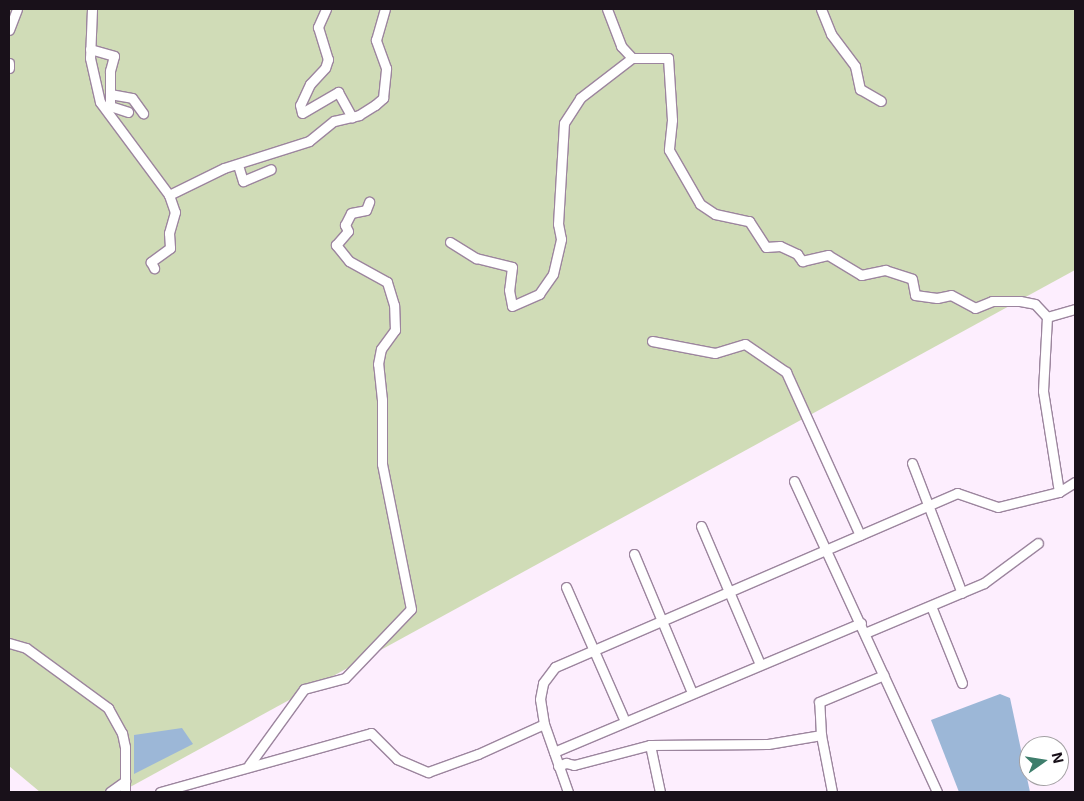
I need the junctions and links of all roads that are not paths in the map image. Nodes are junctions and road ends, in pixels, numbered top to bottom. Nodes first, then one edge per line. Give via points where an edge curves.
1 (17, 9) edge
2 (92, 9) edge
3 (326, 9) edge
4 (384, 9) edge
5 (607, 9) edge
6 (821, 9) edge
7 (11, 22) edge
8 (9, 30) edge
9 (90, 49) junction
10 (632, 58) junction
11 (9, 63) edge
12 (9, 68) edge
13 (110, 94) junction
14 (881, 100) dead end
15 (128, 112) dead end
16 (143, 113) dead end
17 (352, 117) junction
18 (238, 166) junction
19 (271, 169) dead end
20 (168, 195) junction
21 (369, 202) dead end
22 (450, 242) dead end
23 (154, 268) dead end
24 (1075, 309) edge
25 (1047, 317) junction
26 (652, 342) dead end
27 (912, 463) dead end
28 (794, 481) dead end
29 (1075, 482) edge
30 (1059, 492) junction
31 (929, 505) junction
32 (701, 526) dead end
33 (860, 535) junction
34 (1038, 543) dead end
35 (827, 549) junction
36 (634, 554) dead end
37 (566, 587) dead end
38 (730, 591) junction
39 (962, 593) junction
40 (930, 606) junction
41 (662, 621) junction
42 (861, 623) junction
43 (865, 633) junction
44 (9, 643) edge
45 (594, 650) junction
46 (759, 662) dead end
47 (884, 675) junction
48 (962, 683) dead end
49 (691, 690) dead end
50 (623, 717) dead end
51 (544, 724) junction
52 (821, 735) junction
53 (650, 745) junction
54 (554, 752) junction
55 (249, 766) junction
56 (558, 766) junction
57 (125, 781) junction
58 (110, 792) edge
59 (125, 792) edge
60 (160, 792) edge
61 (568, 792) edge
62 (660, 792) edge
63 (832, 792) edge
64 (937, 792) edge

1 - 7 street
2 - 9 street
3 - 17 street via 318,27 328,59 300,105 302,113 338,92
4 - 17 street via 376,40 386,68 383,98 375,106
5 - 10 street via 621,46
6 - 14 street via 831,34 856,66 860,89
7 - 8 street
9 - 13 street via 114,56
9 - 20 street via 100,102
10 - 22 street via 580,98 564,123 558,224 561,239 553,274 539,294 512,306 509,290 512,267 476,258
10 - 25 street via 668,58 672,120 669,150 700,204 715,214 749,221 766,247 780,246 797,254 802,261 828,255 861,275 885,270 912,279 915,295 937,298 951,295 975,308 1004,299 1020,301 1035,304
11 - 12 street
13 - 15 street via 110,106
13 - 16 street via 132,98
17 - 18 street via 334,121 309,141 277,149 266,157
18 - 19 street via 243,180
18 - 20 street via 224,168
20 - 23 street via 175,212 169,233 170,248 151,262
21 - 55 street via 366,210 351,213 345,226 348,231 336,245 349,261 387,282 394,305 395,330 381,349 378,364 382,400 382,464 411,609 345,678 304,689
24 - 25 street
25 - 30 street via 1043,391
26 - 33 street via 715,353 745,344 786,372
27 - 31 street
28 - 35 street
29 - 30 street
30 - 31 street via 998,507 957,493
31 - 33 street
31 - 39 street
32 - 38 street
33 - 35 street
34 - 39 street via 984,583
35 - 38 street
35 - 42 street
36 - 41 street
37 - 45 street
38 - 41 street
38 - 46 street
39 - 40 street
40 - 43 street
40 - 48 street
41 - 45 street
41 - 49 street
42 - 43 street
42 - 54 street
43 - 47 street
44 - 57 street via 26,648 108,708 122,732
45 - 50 street
45 - 51 street via 554,667 543,683 540,699
47 - 52 street via 819,702
47 - 64 street
51 - 54 street
51 - 55 street via 428,772 397,759 371,733
52 - 53 street via 768,744
52 - 63 street
53 - 56 street via 574,765
53 - 62 street
54 - 56 street
55 - 60 street
56 - 61 street
57 - 58 street
57 - 59 street

